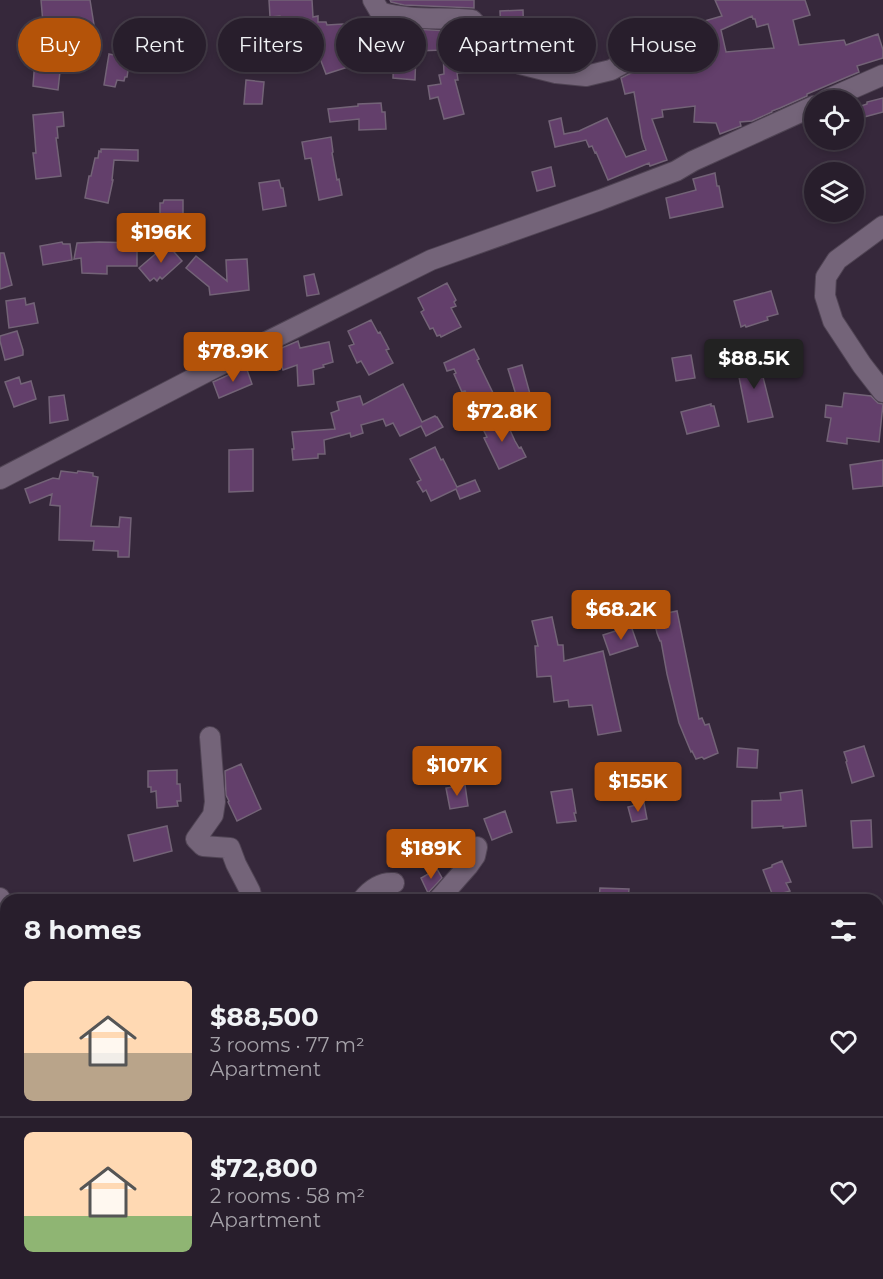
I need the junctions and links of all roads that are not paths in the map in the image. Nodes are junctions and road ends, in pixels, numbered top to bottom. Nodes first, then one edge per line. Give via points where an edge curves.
1 (373, 0) edge
2 (608, 71) edge
3 (883, 75) edge
4 (849, 90) edge
5 (804, 111) edge
6 (883, 226) edge
7 (883, 392) edge
8 (0, 479) edge
9 (210, 737) dead end
10 (477, 847) dead end
11 (394, 883) dead end
12 (251, 894) edge
13 (366, 894) edge
14 (443, 894) edge

1 - 2 street via 380,12 396,17 472,20 498,48 520,64 586,76
3 - 4 street
5 - 8 street via 676,171 431,260
6 - 7 street via 837,260 826,276 825,296 832,321
9 - 12 street via 215,802 213,815 196,839 203,846 230,848
10 - 14 street via 468,866
11 - 13 street via 387,882

